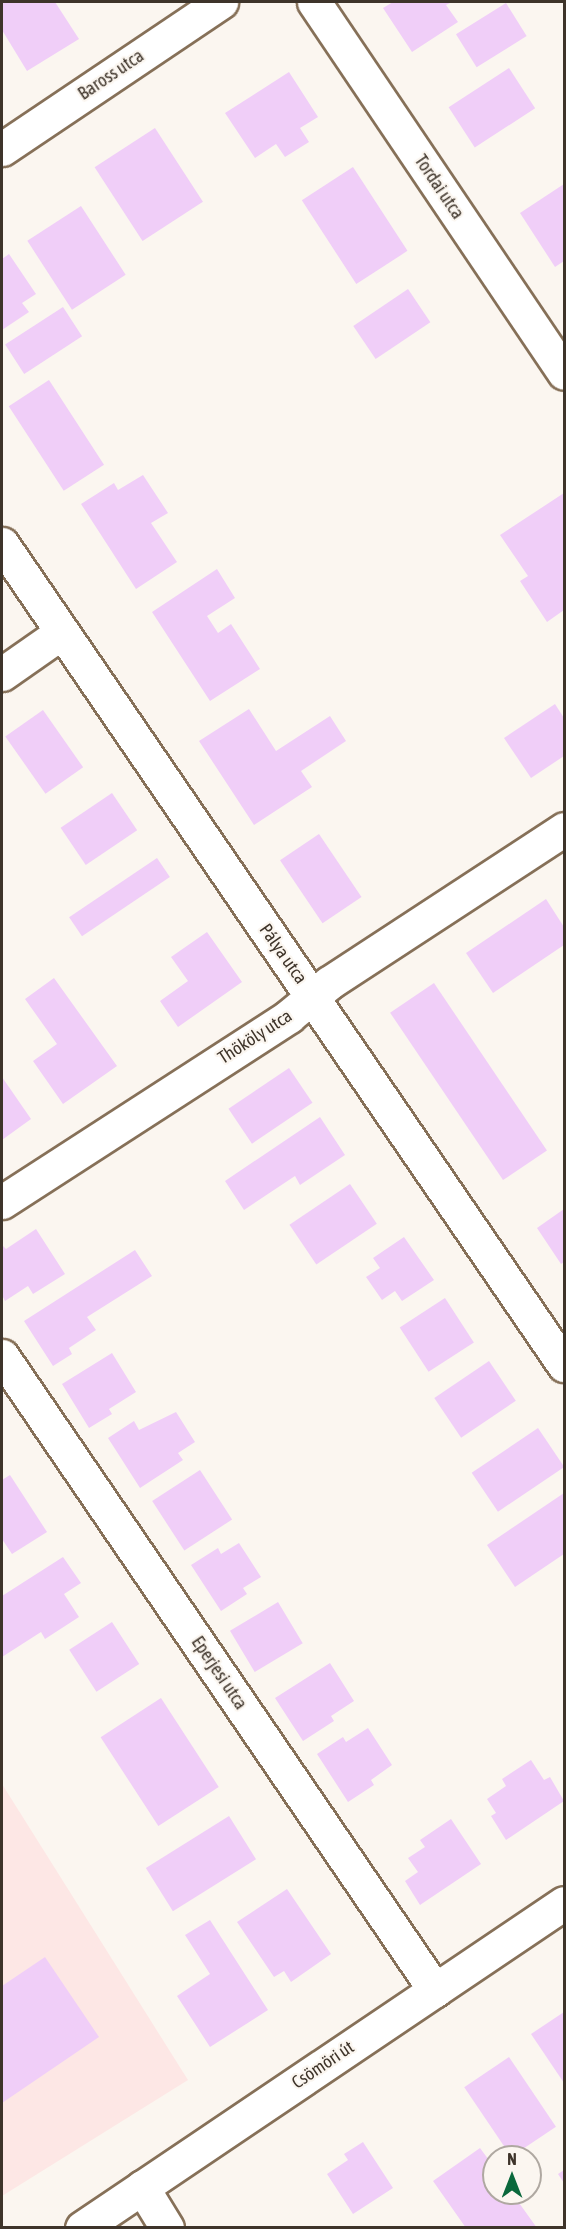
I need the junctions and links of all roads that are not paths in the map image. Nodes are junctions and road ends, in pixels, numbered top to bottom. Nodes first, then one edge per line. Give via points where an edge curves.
1 (221, 2) edge
2 (314, 2) edge
3 (2, 149) edge
4 (564, 372) edge
5 (2, 544) edge
6 (62, 632) junction
7 (2, 674) edge
8 (564, 829) edge
9 (312, 996) junction
10 (2, 1202) edge
11 (2, 1356) edge
12 (564, 1365) edge
13 (564, 1903) edge
14 (435, 1990) junction
15 (142, 2187) junction
16 (82, 2228) edge
17 (167, 2228) edge

1 - 3 street, Baross utca
2 - 4 street, Tordai utca
5 - 6 street, Pálya utca
6 - 7 street
6 - 9 street, Pálya utca
8 - 9 street, Thököly utca
9 - 10 street, Thököly utca via 289,1016
9 - 12 street, Pálya utca
11 - 14 street, Eperjesi utca
13 - 14 street, Csömöri út
14 - 15 street, Csömöri út
15 - 16 street, Csömöri út
15 - 17 street

